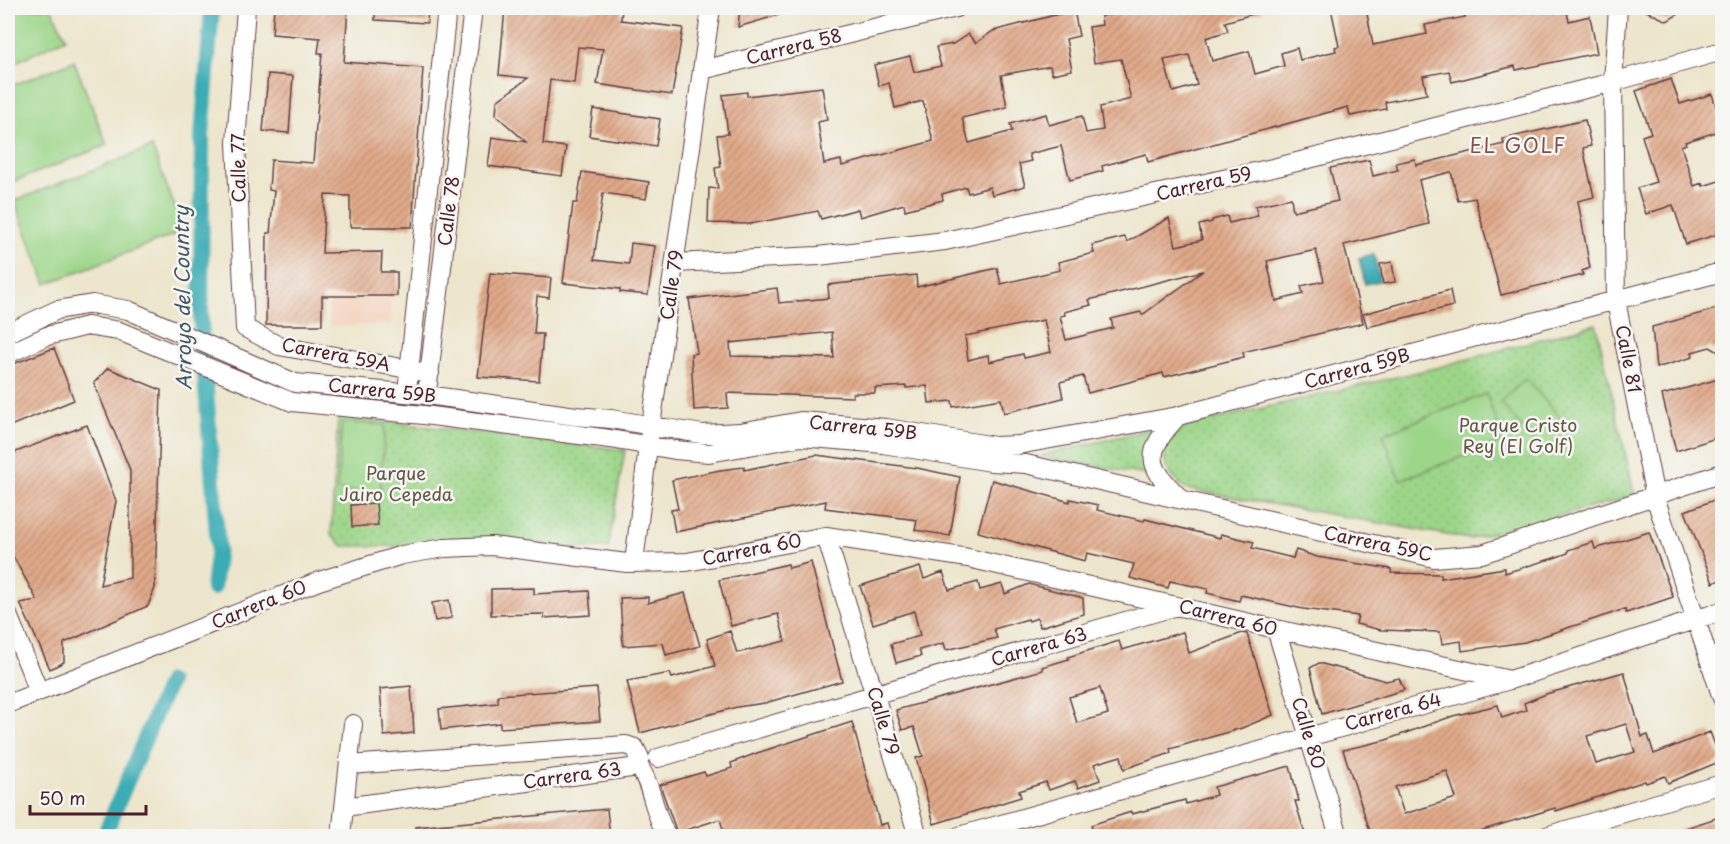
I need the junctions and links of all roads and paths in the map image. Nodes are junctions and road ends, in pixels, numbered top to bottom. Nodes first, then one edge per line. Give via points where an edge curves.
1 (246, 8) edge
2 (447, 8) edge
3 (473, 8) edge
4 (711, 8) edge
5 (956, 8) edge
6 (1618, 8) edge
7 (1722, 51) edge
8 (702, 70) junction
9 (1612, 82) junction
10 (675, 263) junction
11 (1722, 272) edge
12 (1616, 301) junction
13 (245, 328) joint
14 (8, 333) edge
15 (8, 354) edge
16 (410, 370) junction
17 (430, 373) junction
18 (406, 393) junction
19 (427, 395) junction
20 (403, 413) junction
21 (424, 415) junction
22 (1178, 416) junction
23 (651, 427) junction
24 (885, 436) junction
25 (648, 446) junction
26 (1026, 464) joint
27 (1722, 472) edge
28 (1655, 497) junction
29 (1180, 498) junction
30 (825, 536) junction
31 (634, 563) junction
32 (1179, 606) junction
33 (1722, 611) edge
34 (8, 615) edge
35 (1697, 621) junction
36 (1276, 629) junction
37 (1510, 680) junction
38 (39, 692) junction
39 (876, 695) junction
40 (1722, 698) edge
41 (8, 704) edge
42 (353, 724) dead end
43 (1309, 735) junction
44 (658, 759) dead end
45 (349, 765) junction
46 (638, 765) junction
47 (1722, 784) edge
48 (344, 807) junction
49 (341, 837) edge
50 (667, 837) edge
51 (918, 837) edge
52 (959, 837) edge
53 (1339, 837) edge
54 (1546, 837) edge

1 - 13 street, Calle 77 via 237,143
2 - 16 street, Calle 78
3 - 17 street, Calle 78
4 - 8 street, Calle 79
5 - 8 street, Carrera 58
6 - 9 street, Calle 81
7 - 9 street, Carrera 59
8 - 10 street, Calle 79
9 - 10 street, Carrera 59 via 1277,167 945,241 818,256
9 - 12 street, Calle 81
10 - 23 street, Calle 79
11 - 12 street, Carrera 59B
12 - 22 street, Carrera 59B
12 - 28 street, Calle 81
13 - 16 street, Carrera 59A via 279,346
14 - 18 street, Carrera 59B via 57,309 93,304 128,310 295,383
15 - 20 street, Carrera 59B via 47,336 87,326 119,331 292,402
16 - 17 street, Carrera 59A
16 - 18 street, Calle 78
17 - 19 street, Calle 78
18 - 19 street, Carrera 59B
18 - 20 street, Calle 78
19 - 21 street, Calle 78
19 - 23 street, Carrera 59B
20 - 21 street, Carrera 59B
21 - 25 street, Carrera 59B
22 - 24 street, Carrera 59B via 994,447
22 - 29 street via 1158,438 1153,461 1159,478
23 - 24 street, Carrera 59B via 702,434 801,421
23 - 25 street, Calle 79
24 - 25 street, Carrera 59B via 801,437 709,453
24 - 26 street, Carrera 59B via 991,462
25 - 31 street, Calle 79
26 - 29 street, Carrera 59C
27 - 28 street, Carrera 59C
28 - 29 street, Carrera 59C via 1482,554 1434,558
28 - 35 street, Calle 81
30 - 31 street, Carrera 60 via 687,562
30 - 32 street, Carrera 60 via 968,558
30 - 39 street, Calle 79
31 - 38 street, Carrera 60 via 492,546 402,555 319,581
32 - 36 street, Carrera 60
32 - 39 street, Carrera 63
33 - 35 street, Carrera 64
34 - 38 street
35 - 37 street, Carrera 64
35 - 40 street, Calle 81
36 - 37 street, Carrera 60
36 - 43 street, Calle 80
37 - 43 street, Carrera 64
38 - 41 street, Carrera 60
39 - 44 street, Carrera 63
39 - 51 street, Calle 79
42 - 45 street
43 - 52 street, Carrera 64
43 - 53 street, Calle 80
45 - 46 street, Carrera 63 via 626,745 638,751
45 - 48 street
46 - 48 street, Carrera 63
46 - 50 street via 647,777 652,805
47 - 54 street
48 - 49 street

